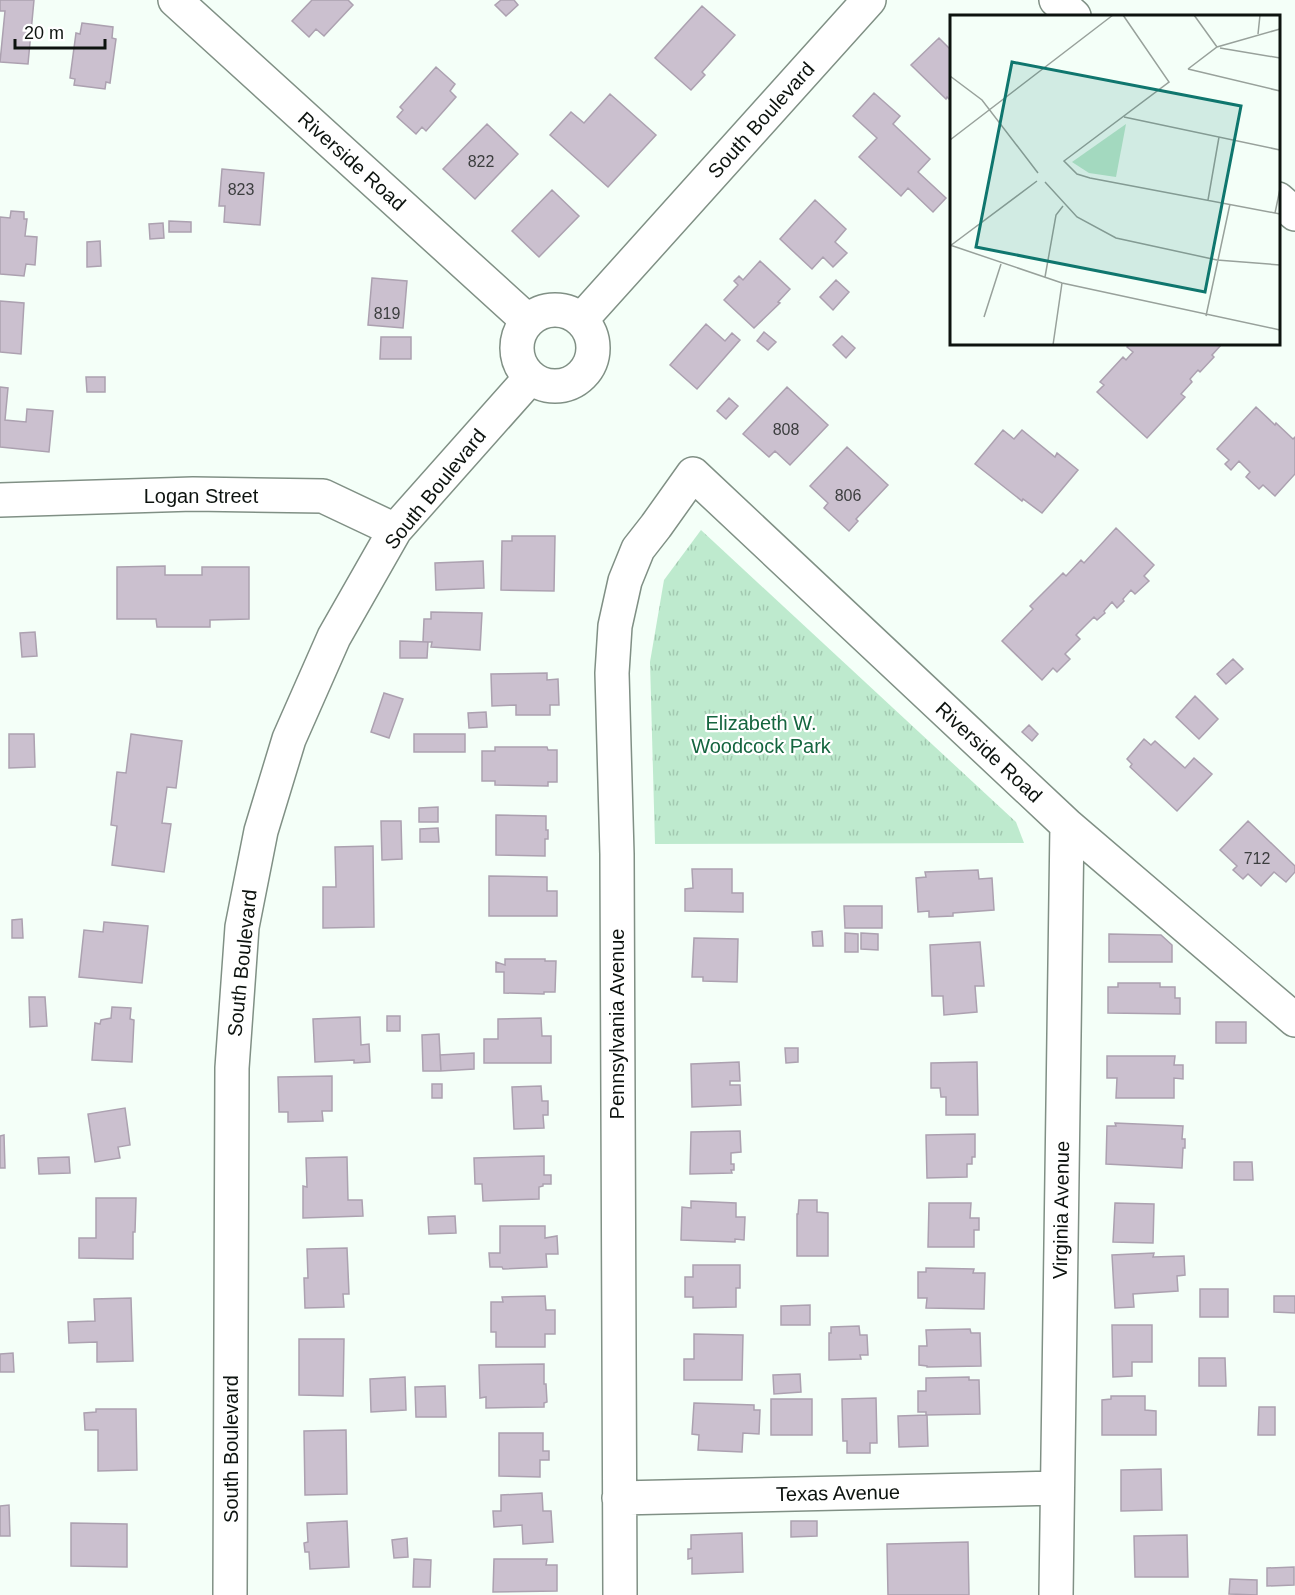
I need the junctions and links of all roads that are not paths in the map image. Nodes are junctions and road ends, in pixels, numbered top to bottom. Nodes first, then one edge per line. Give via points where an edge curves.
1 (175, 0) edge
2 (869, 0) edge
3 (1056, 0) edge
4 (1073, 15) edge
5 (1280, 201) edge
6 (1295, 214) edge
7 (581, 320) junction
8 (528, 321) junction
9 (530, 378) junction
10 (693, 474) joint
11 (0, 500) edge
12 (395, 530) junction
13 (1067, 825) junction
14 (1295, 1020) edge
15 (1057, 1488) junction
16 (619, 1498) junction
17 (230, 1595) edge
18 (620, 1595) edge
19 (1056, 1595) edge

1 - 8 street, Riverside Road
2 - 7 street, South Boulevard
3 - 4 street
5 - 6 street
7 - 8 street via 560,310 537,314
7 - 9 street via 588,329 593,352 584,373 564,385 552,386
8 - 9 street via 520,334 518,355
9 - 12 street, South Boulevard
10 - 13 street, Riverside Road
10 - 16 street, Pennsylvania Avenue via 638,549 625,581 615,626 612,673 617,854
11 - 12 street, Logan Street via 193,494 323,496
12 - 17 street, South Boulevard via 334,637 289,739 261,831 242,927 232,1068
13 - 14 street, Riverside Road
13 - 15 street, Virginia Avenue
15 - 16 street, Texas Avenue
15 - 19 street, Virginia Avenue
16 - 18 street, Pennsylvania Avenue

